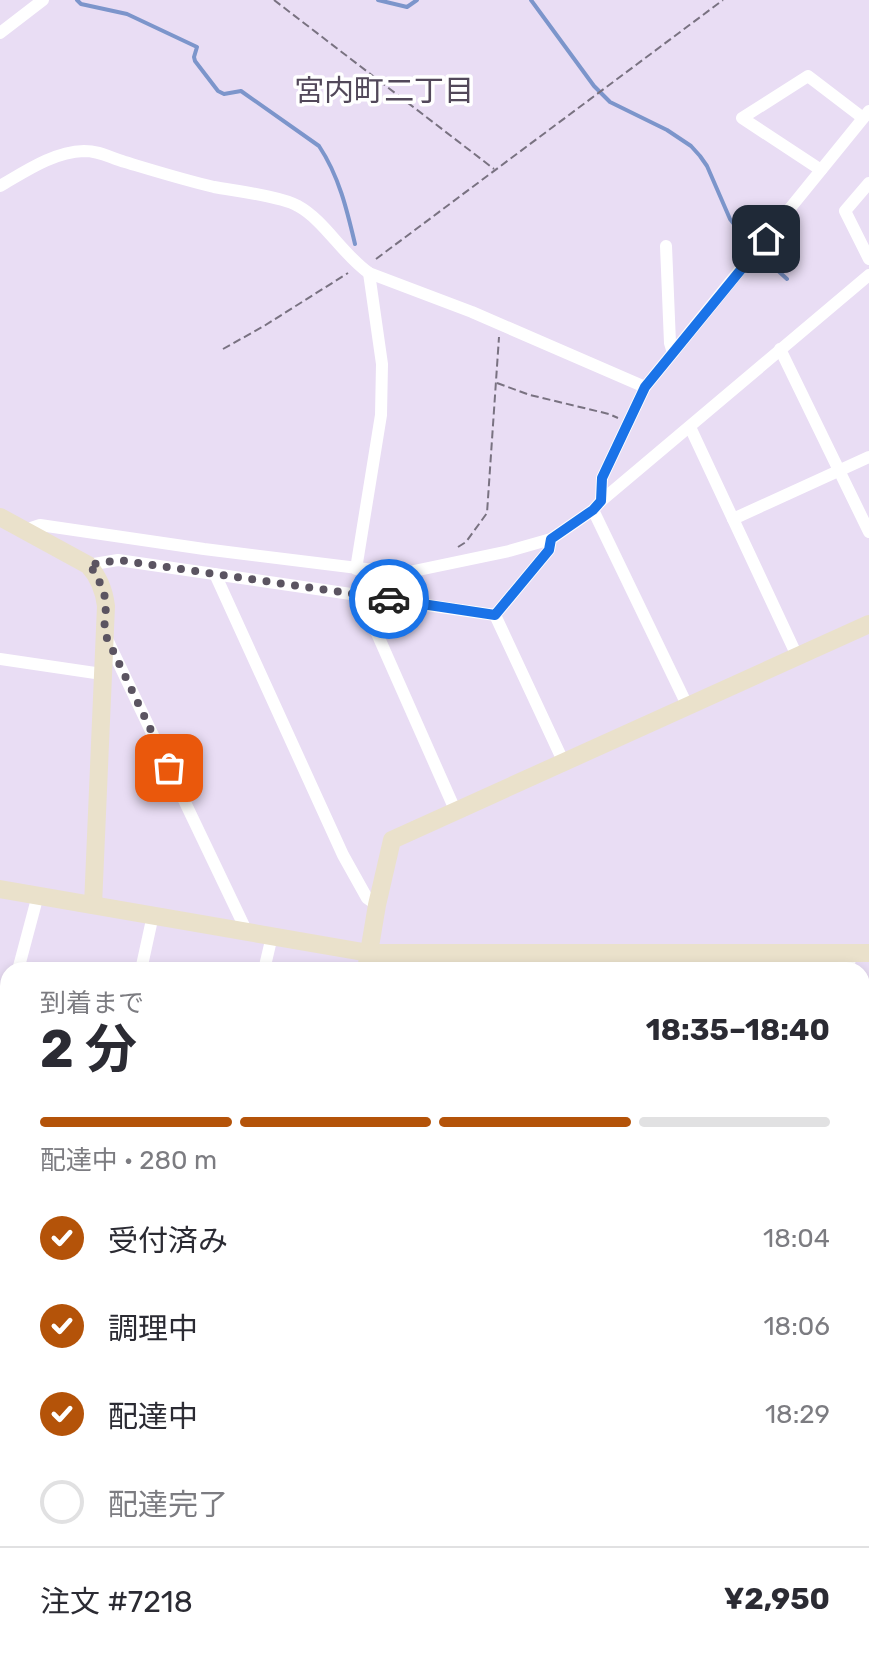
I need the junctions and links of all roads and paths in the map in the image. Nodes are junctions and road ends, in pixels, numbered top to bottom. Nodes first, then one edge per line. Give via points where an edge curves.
1 (43, 0) edge
2 (274, 0) edge
3 (723, 0) edge
4 (0, 33) edge
5 (866, 115) edge
6 (495, 170) junction
7 (821, 170) junction
8 (869, 183) edge
9 (0, 186) edge
10 (666, 246) dead end
11 (869, 259) edge
12 (364, 270) junction
13 (869, 275) edge
14 (500, 324) junction
15 (223, 349) dead end
16 (780, 349) junction
17 (673, 353) junction
18 (496, 383) junction
19 (645, 387) junction
20 (628, 422) junction
21 (690, 427) junction
22 (869, 457) edge
23 (839, 470) junction
24 (597, 506) junction
25 (0, 517) edge
26 (733, 519) junction
27 (25, 530) junction
28 (869, 532) edge
29 (551, 539) junction
30 (451, 551) dead end
31 (88, 565) junction
32 (356, 569) junction
33 (215, 574) junction
34 (360, 595) junction
35 (495, 615) junction
36 (869, 624) edge
37 (104, 632) junction
38 (798, 658) junction
39 (0, 659) edge
40 (102, 674) junction
41 (688, 707) junction
42 (564, 763) junction
43 (456, 812) junction
44 (0, 889) edge
45 (38, 895) junction
46 (93, 905) junction
47 (377, 905) junction
48 (153, 915) junction
49 (247, 932) junction
50 (272, 936) junction
51 (856, 958) edge
52 (591, 961) edge
53 (717, 961) edge
54 (20, 962) edge
55 (143, 962) edge
56 (266, 962) edge
57 (368, 962) edge
58 (539, 962) edge

1 - 4 street
2 - 6 path
3 - 6 path
5 - 7 street
5 - 7 street via 808,76 742,118
6 - 12 path
7 - 17 street
8 - 11 street via 845,211
9 - 12 street via 48,159 84,151 103,153 193,182 299,206
10 - 17 street
12 - 14 street
12 - 15 path
12 - 32 street via 382,364 381,415
13 - 16 street
14 - 18 path
14 - 19 street
16 - 21 street
16 - 23 street
17 - 19 street
18 - 20 path
18 - 30 path via 487,513 466,542
19 - 20 street
20 - 24 street via 602,478
21 - 24 street
21 - 26 street
22 - 23 street
23 - 26 street
23 - 28 street
24 - 29 street
24 - 41 street
25 - 27 street
26 - 38 street
27 - 31 street
27 - 32 street via 40,525
29 - 32 street via 409,572
29 - 35 street via 549,550
31 - 33 street via 118,560
31 - 37 street via 104,592
33 - 34 street
33 - 47 street via 343,855 367,898
34 - 35 street
34 - 43 street
35 - 42 street
36 - 38 street
37 - 40 street
37 - 49 street
38 - 41 street
39 - 40 street
40 - 46 street
41 - 42 street
42 - 43 street
43 - 47 street via 392,840
44 - 45 street
45 - 46 street
45 - 54 street
46 - 48 street
47 - 57 street
48 - 49 street
48 - 55 street
49 - 50 street
50 - 56 street
50 - 57 street
51 - 53 street
52 - 53 street
52 - 58 street

